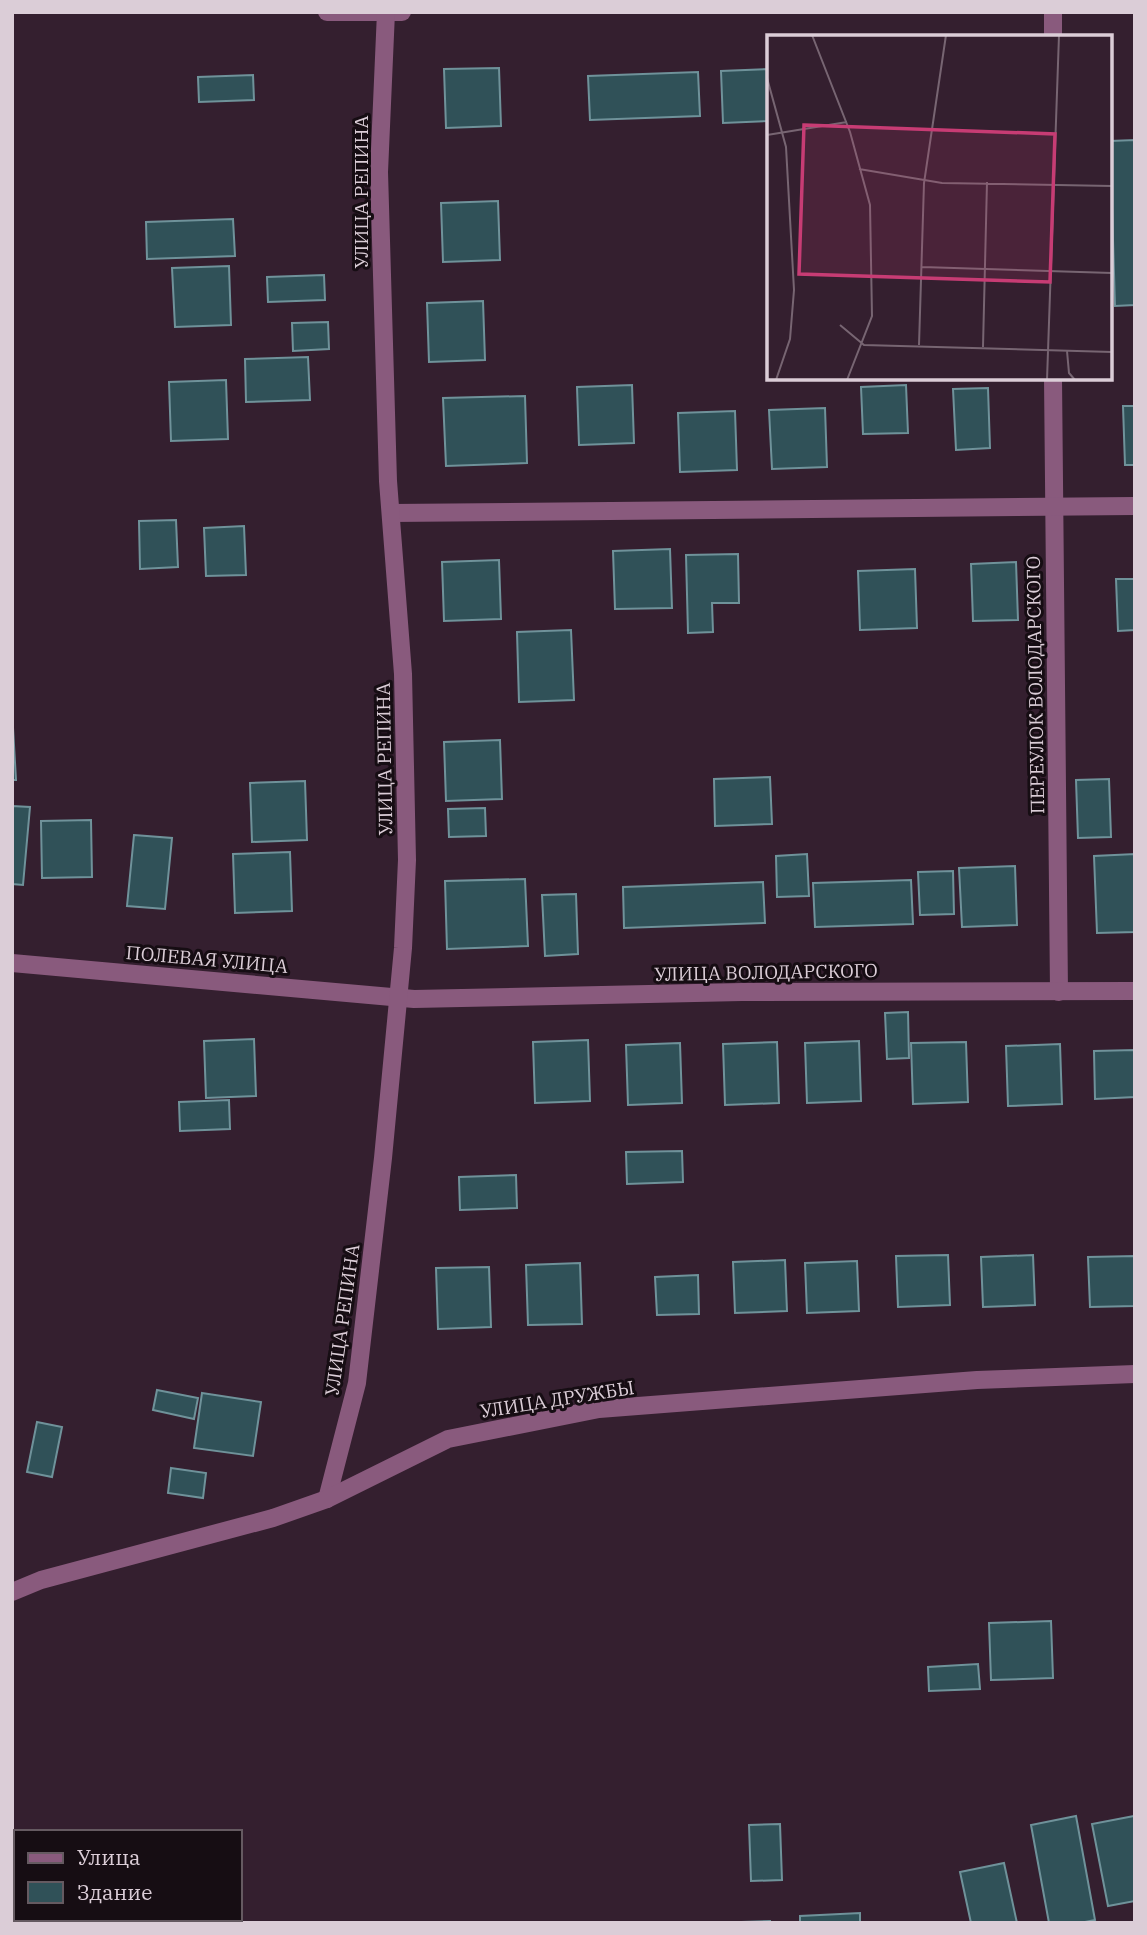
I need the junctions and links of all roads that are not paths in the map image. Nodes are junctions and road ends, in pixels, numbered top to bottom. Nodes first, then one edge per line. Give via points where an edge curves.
1 (327, 12) edge
2 (1053, 12) edge
3 (391, 13) edge
4 (1053, 35) edge
5 (1054, 380) edge
6 (1054, 506) junction
7 (1135, 506) edge
8 (391, 513) junction
9 (12, 963) edge
10 (1135, 991) edge
11 (1059, 992) junction
12 (399, 998) junction
13 (1135, 1374) edge
14 (327, 1499) junction
15 (12, 1592) edge

1 - 3 street
2 - 4 street
3 - 8 street, УЛИЦА РЕПИНА via 379,172
5 - 6 street, ПЕРЕУЛОК ВОЛОДАРСКОГО
6 - 7 street
6 - 8 street
6 - 11 street, ПЕРЕУЛОК ВОЛОДАРСКОГО
8 - 12 street, УЛИЦА РЕПИНА via 403,674 407,860
9 - 12 street, ПОЛЕВАЯ УЛИЦА
10 - 11 street, УЛИЦА ВОЛОДАРСКОГО
11 - 12 street, УЛИЦА ВОЛОДАРСКОГО
12 - 14 street, УЛИЦА РЕПИНА via 357,1383
13 - 14 street, УЛИЦА ДРУЖБЫ via 977,1380 600,1409 448,1439
14 - 15 street, УЛИЦА ДРУЖБЫ

